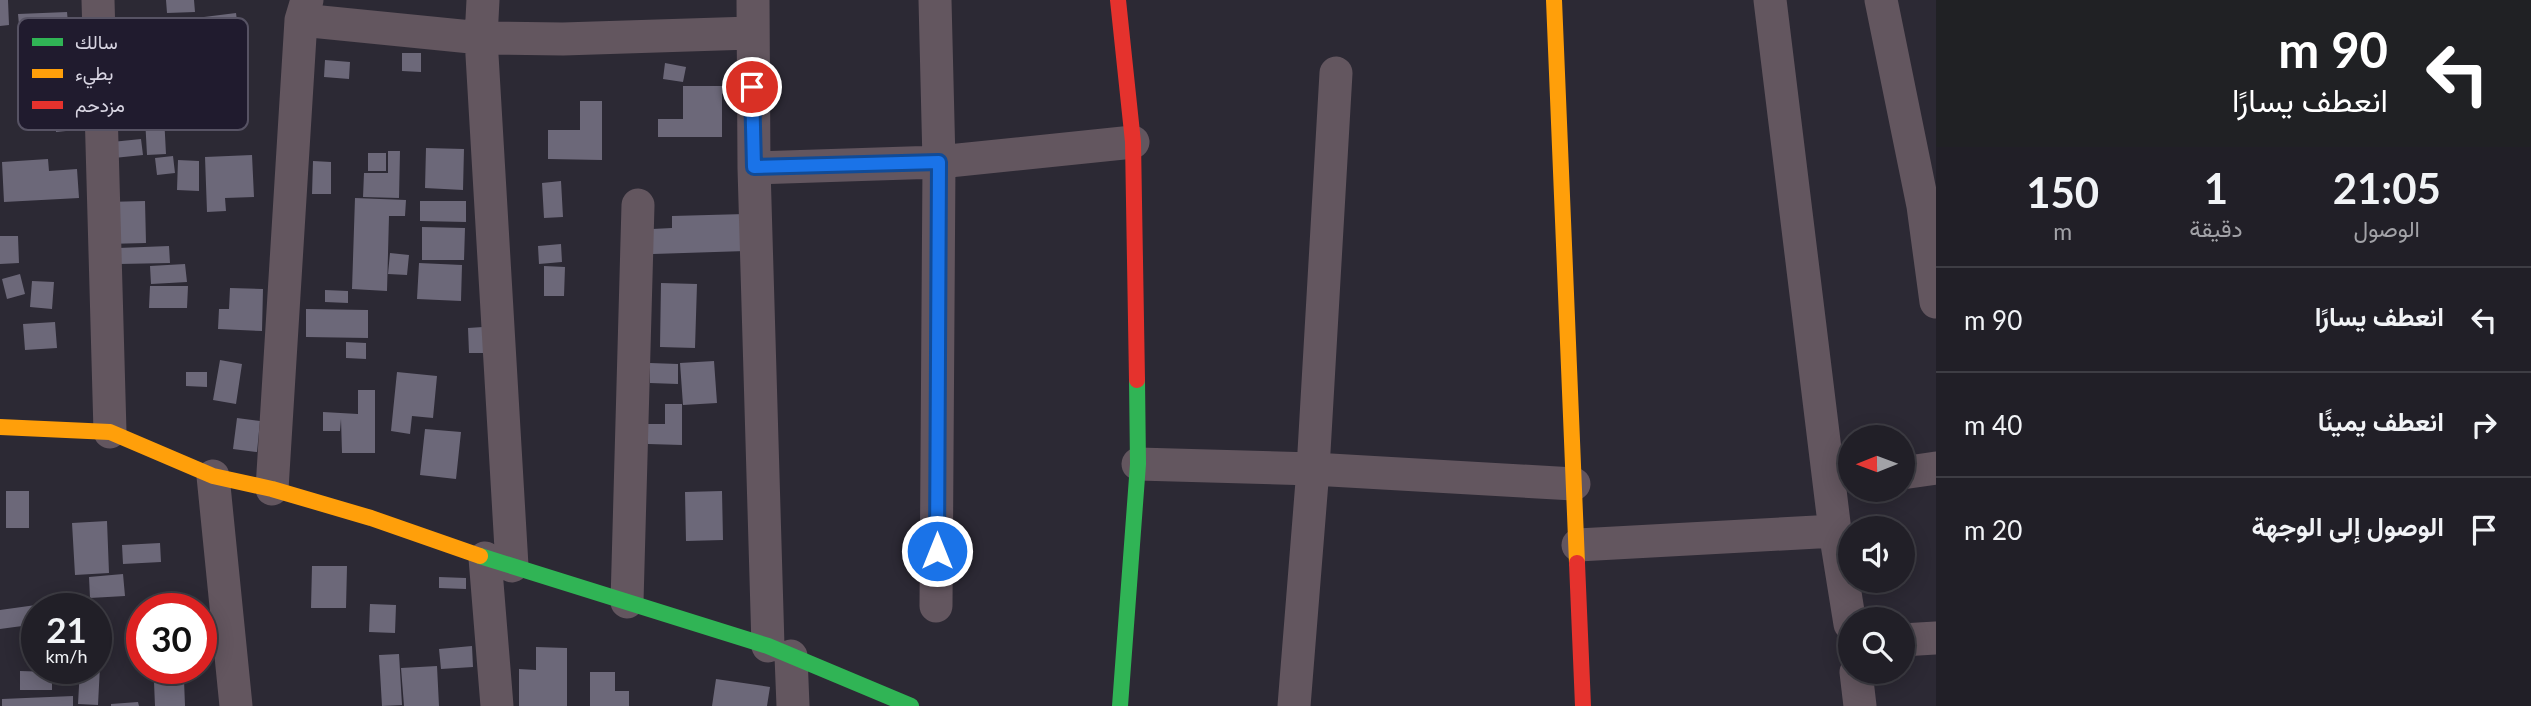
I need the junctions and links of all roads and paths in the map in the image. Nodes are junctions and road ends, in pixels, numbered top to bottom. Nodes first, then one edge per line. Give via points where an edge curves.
1 (98, 0) edge
2 (482, 0) edge
3 (753, 0) edge
4 (935, 0) edge
5 (1118, 0) edge
6 (1554, 0) edge
7 (1770, 0) edge
8 (1881, 0) edge
9 (304, 10) edge
10 (98, 18) edge
11 (751, 33) junction
12 (481, 38) junction
13 (1336, 73) dead end
14 (102, 130) edge
15 (1133, 142) junction
16 (939, 162) junction
17 (754, 167) junction
18 (1930, 204) edge
19 (638, 205) dead end
20 (1936, 302) edge
21 (0, 426) edge
22 (110, 432) junction
23 (1138, 464) junction
24 (1838, 468) edge
25 (1936, 468) edge
26 (1312, 469) junction
27 (1915, 471) edge
28 (213, 476) junction
29 (1574, 484) junction
30 (272, 489) junction
31 (1838, 502) edge
32 (1835, 531) junction
33 (1578, 545) junction
34 (498, 562) junction
35 (627, 602) junction
36 (936, 606) dead end
37 (1847, 607) edge
38 (1936, 638) edge
39 (1915, 639) edge
40 (780, 651) junction
41 (1857, 684) edge
42 (236, 706) edge
43 (497, 706) edge
44 (793, 706) edge
45 (911, 706) edge
46 (1120, 706) edge
47 (1294, 706) edge
48 (1583, 706) edge
49 (1860, 706) edge

1 - 10 street
2 - 12 street
3 - 11 street
4 - 16 street
5 - 15 street
6 - 29 street
7 - 24 street
8 - 18 street
9 - 12 street
9 - 30 street
11 - 12 street
11 - 17 street
12 - 34 street
13 - 26 street
14 - 22 street
15 - 16 street
15 - 23 street
16 - 17 street
16 - 36 street
17 - 40 street
18 - 20 street
19 - 35 street
21 - 22 street
22 - 28 street
23 - 26 street
23 - 46 street
25 - 27 street
26 - 29 street
26 - 47 street
28 - 30 street
28 - 42 street
29 - 33 street
30 - 34 street
31 - 32 street
32 - 33 street
32 - 37 street
33 - 48 street
34 - 35 street
34 - 43 street
35 - 40 street
38 - 39 street
40 - 44 street
40 - 45 street
41 - 49 street

